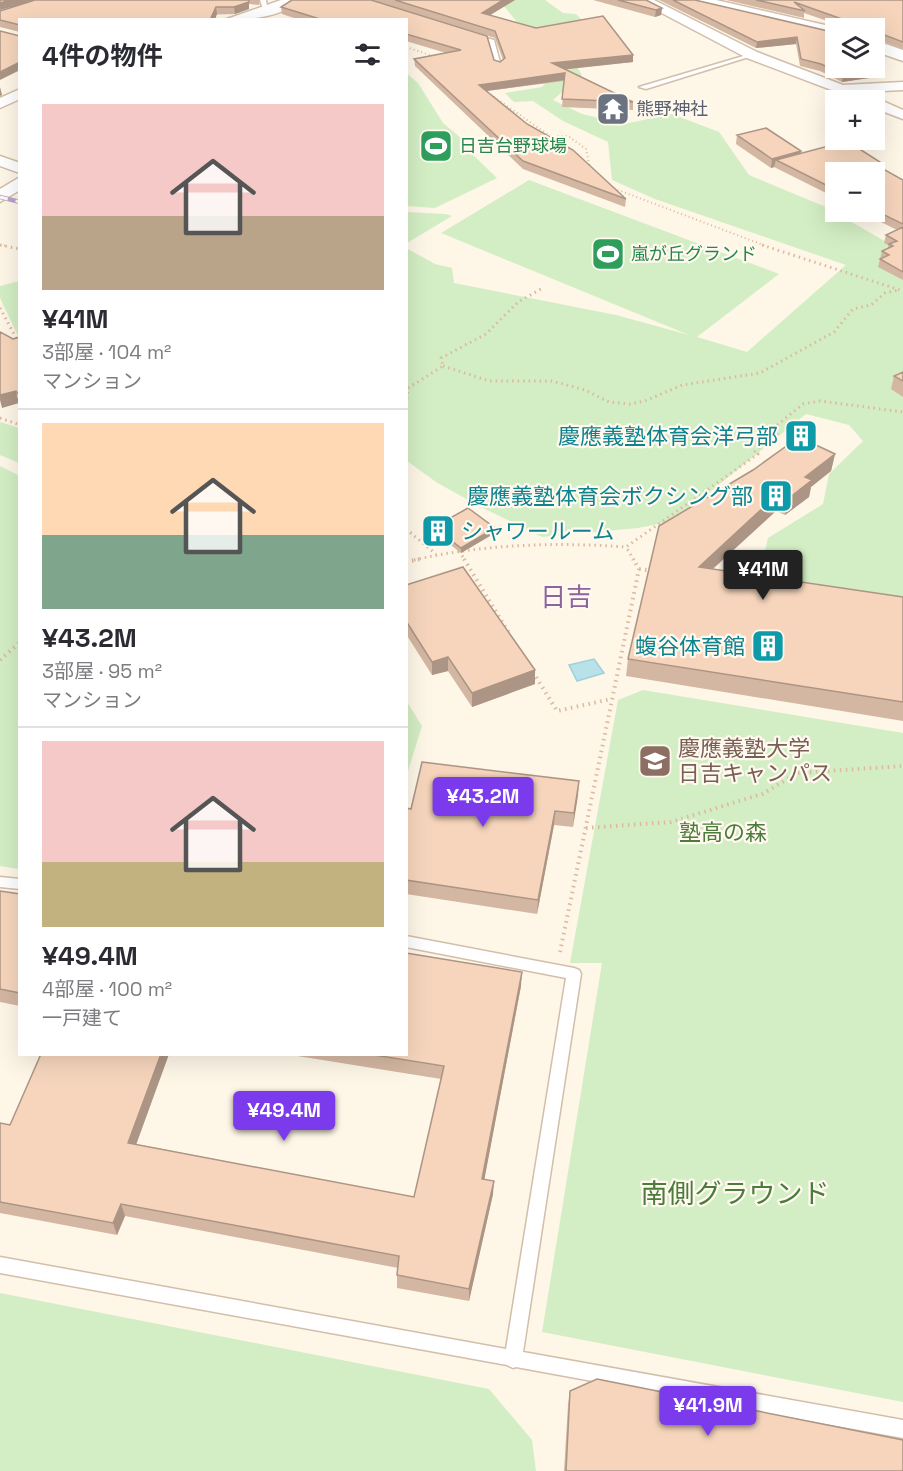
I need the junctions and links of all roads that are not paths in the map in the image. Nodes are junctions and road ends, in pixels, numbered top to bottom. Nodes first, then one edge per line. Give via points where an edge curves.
1 (293, 0) edge
2 (644, 0) edge
3 (694, 0) edge
4 (265, 6) edge
5 (235, 18) edge
6 (825, 30) edge
7 (470, 34) edge
8 (885, 49) edge
9 (752, 55) junction
10 (903, 56) edge
11 (499, 66) edge
12 (903, 86) edge
13 (643, 87) dead end
14 (839, 88) junction
15 (844, 90) edge
16 (18, 95) edge
17 (0, 104) edge
18 (885, 107) edge
19 (903, 115) edge
20 (0, 161) edge
21 (18, 167) edge
22 (18, 184) edge
23 (0, 197) edge
24 (0, 882) edge
25 (18, 884) edge
26 (408, 941) edge
27 (0, 1265) edge
28 (513, 1360) junction
29 (903, 1429) edge

1 - 4 street
2 - 9 street
3 - 6 street
4 - 5 street
7 - 11 lane via 492,41
8 - 10 street
9 - 13 lane
9 - 14 street
12 - 14 street
14 - 15 street
16 - 17 street
18 - 19 street
20 - 21 street
22 - 23 street
24 - 25 lane
26 - 28 lane via 574,974
27 - 28 lane
28 - 29 lane

